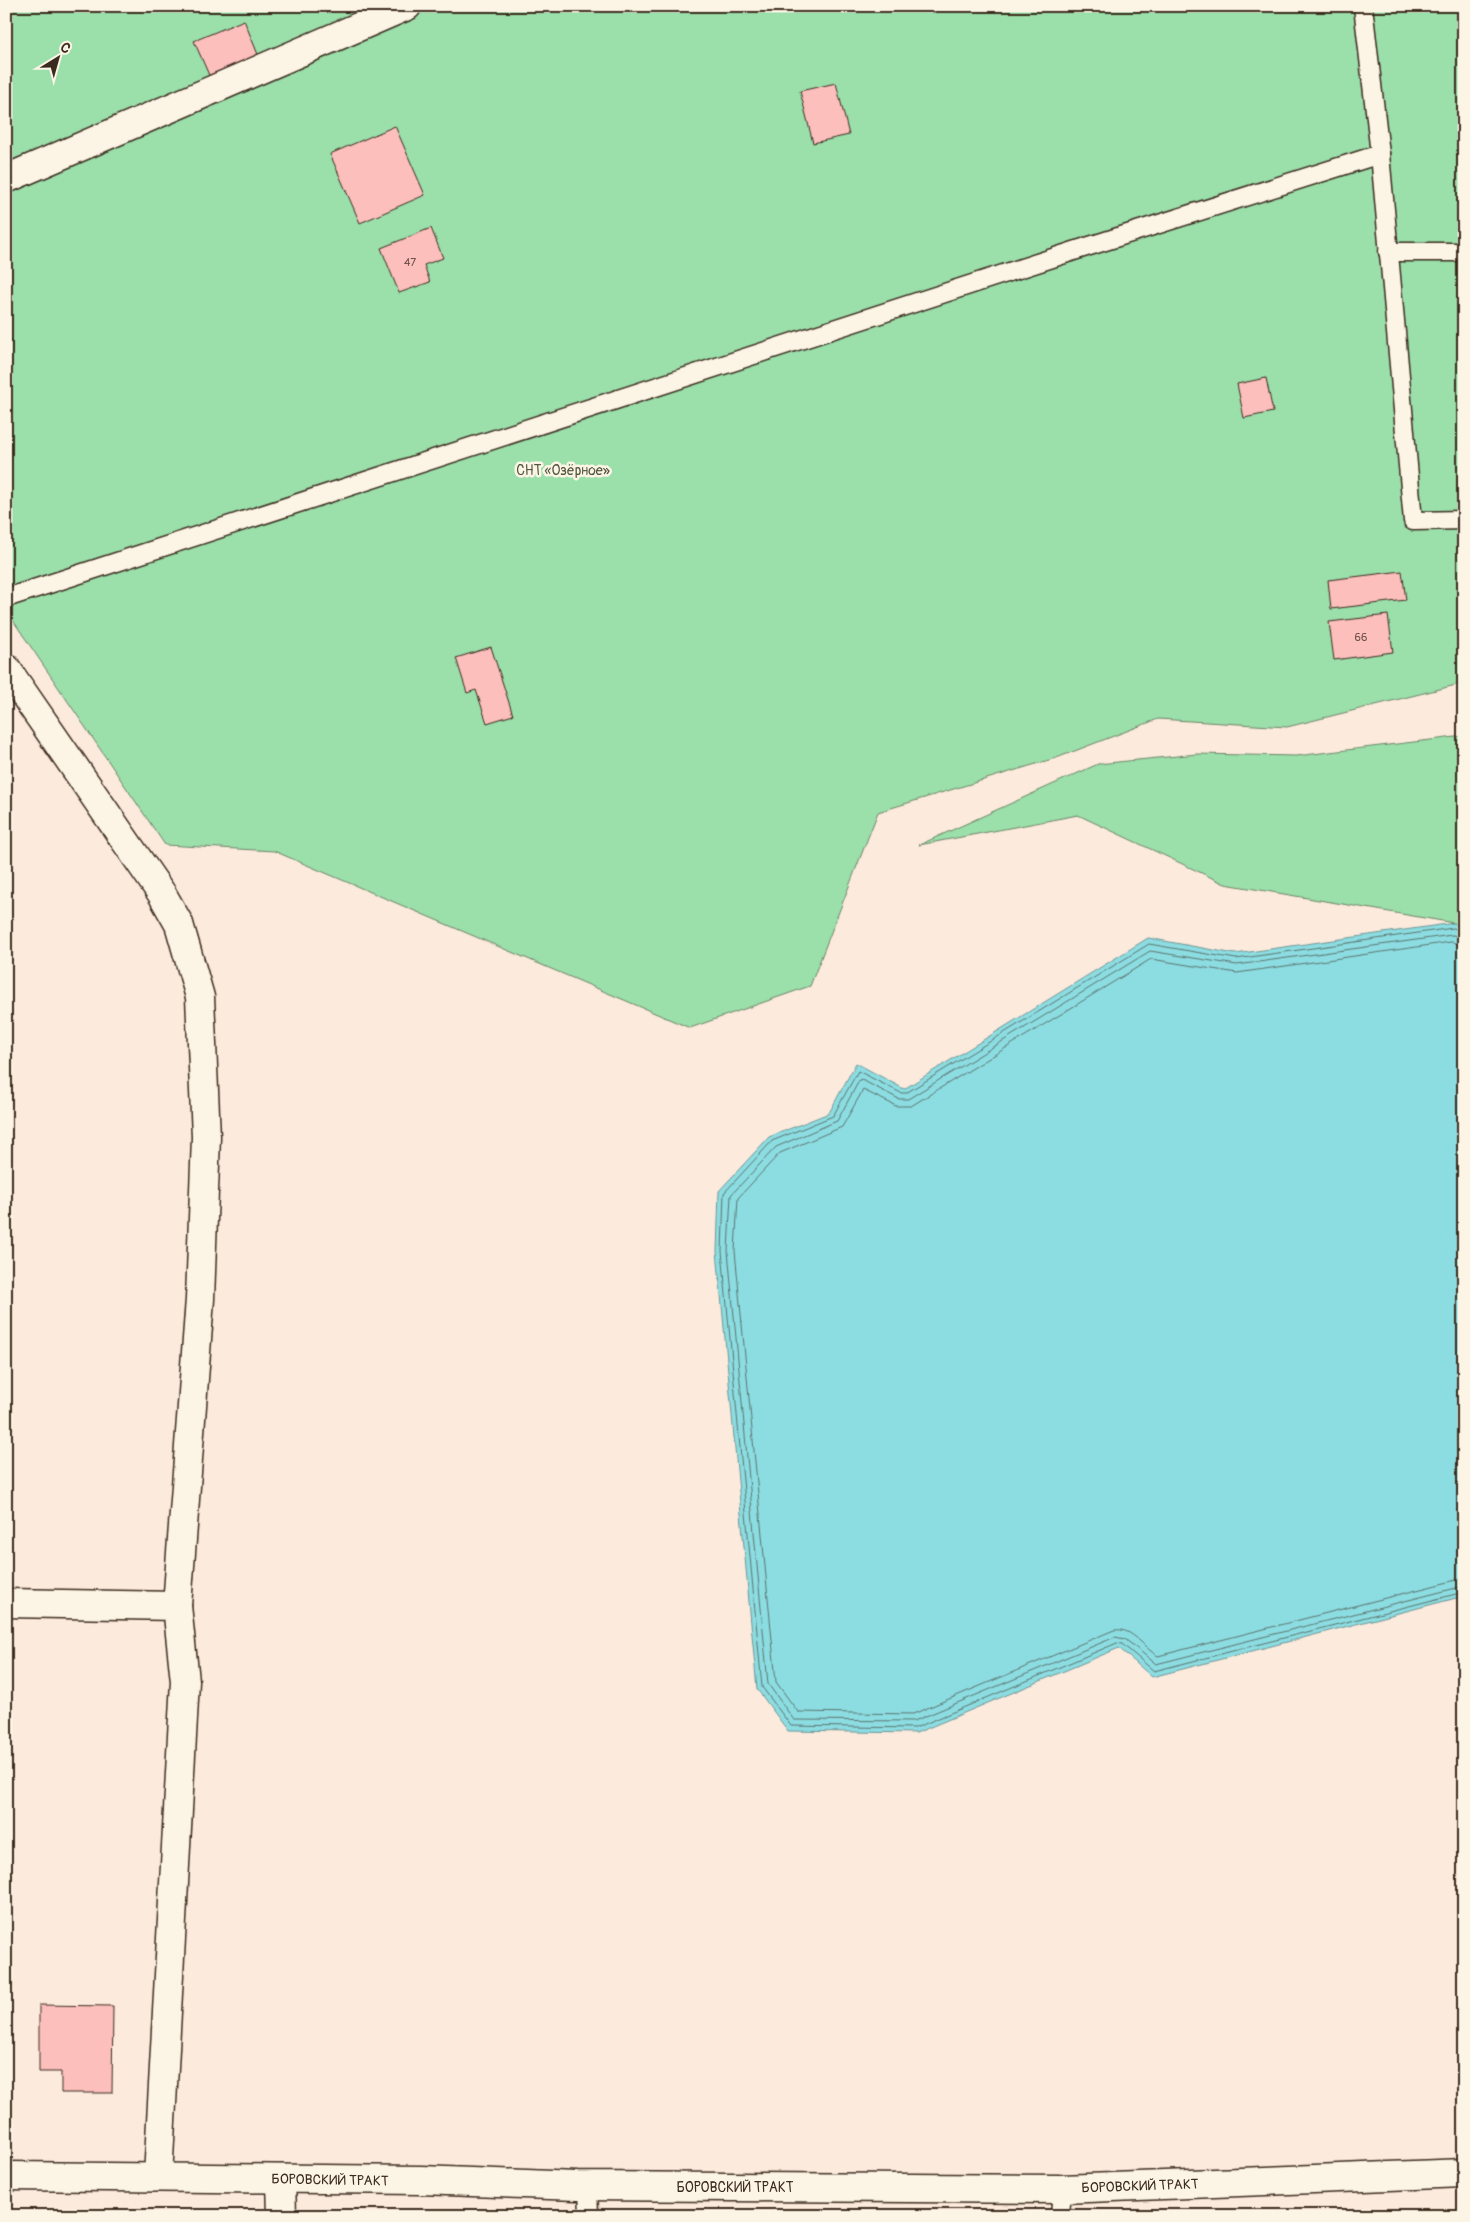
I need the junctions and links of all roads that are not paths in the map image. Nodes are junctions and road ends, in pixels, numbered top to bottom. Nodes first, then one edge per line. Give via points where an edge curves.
1 (407, 6) edge
2 (1363, 6) edge
3 (1380, 154) junction
4 (6, 179) edge
5 (1388, 252) junction
6 (1464, 252) edge
7 (1464, 520) edge
8 (6, 598) edge
9 (6, 668) edge
10 (6, 1603) edge
11 (177, 1606) junction
12 (1464, 2173) edge
13 (6, 2176) edge
14 (158, 2177) junction
15 (282, 2179) junction
16 (588, 2186) junction
17 (1061, 2203) edge
18 (282, 2216) edge
19 (588, 2216) edge

1 - 4 street
2 - 3 lane
3 - 5 lane
3 - 8 lane
5 - 6 lane
5 - 7 lane via 1412,520
9 - 11 street via 162,894 179,924 200,997 206,1137 200,1299
10 - 11 street
11 - 14 street via 185,1681
12 - 17 street, БОРОВСКИЙ ТРАКТ
13 - 14 street, БОРОВСКИЙ ТРАКТ
14 - 15 street, БОРОВСКИЙ ТРАКТ
15 - 16 street, БОРОВСКИЙ ТРАКТ
15 - 18 street
16 - 17 street, БОРОВСКИЙ ТРАКТ
16 - 19 lane

